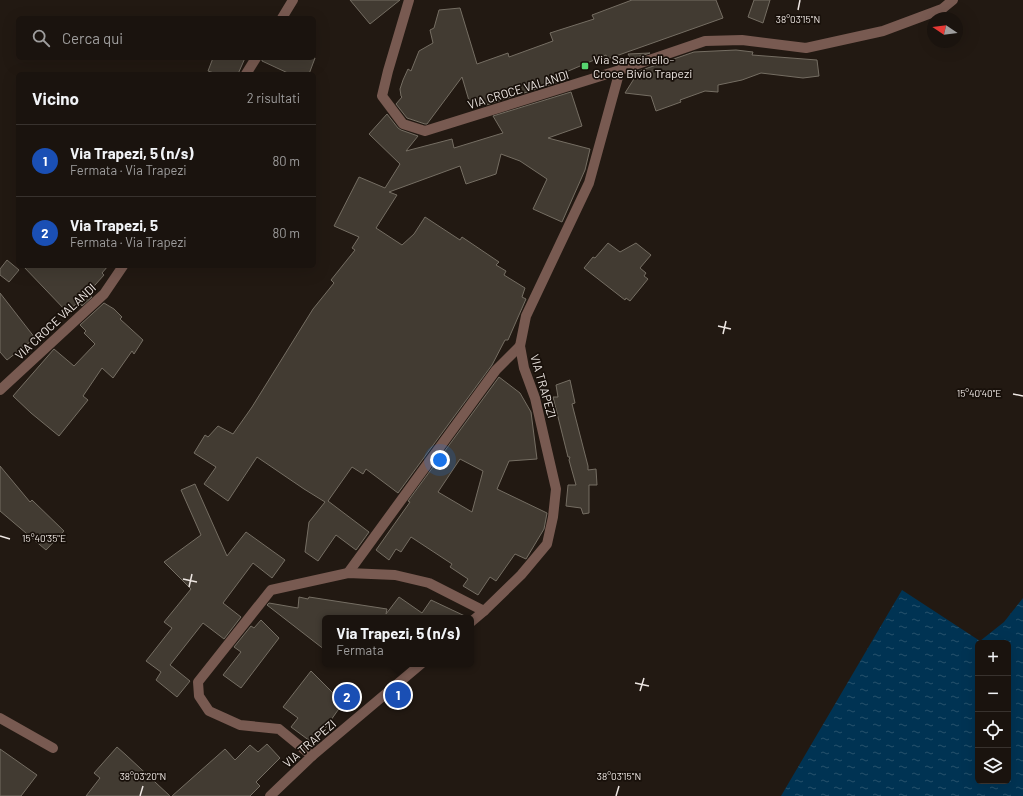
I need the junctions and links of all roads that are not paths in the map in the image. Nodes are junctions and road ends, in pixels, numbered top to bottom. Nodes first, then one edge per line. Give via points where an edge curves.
1 (293, 0) edge
2 (410, 0) edge
3 (953, 0) edge
4 (283, 16) edge
5 (255, 60) edge
6 (620, 70) junction
7 (247, 72) edge
8 (122, 268) edge
9 (520, 346) junction
10 (0, 390) edge
11 (348, 573) junction
12 (484, 611) junction
13 (474, 619) edge
14 (418, 667) edge
15 (0, 718) edge
16 (53, 748) dead end
17 (312, 756) junction
18 (270, 796) edge

1 - 4 street
2 - 6 street, VIA CROCE VALANDI via 382,96 403,124 425,131
3 - 6 street, VIA CROCE VALANDI via 942,8 883,31 806,48 742,40 704,41
5 - 7 street
6 - 9 street, VIA TRAPEZI via 589,183 526,316
8 - 10 street, VIA CROCE VALANDI via 104,294
9 - 11 street via 496,370
9 - 12 street, VIA TRAPEZI via 556,489 553,517 546,544 521,575
11 - 12 street via 395,575 429,582
11 - 17 street via 271,590 198,682 199,696 209,711 240,725 279,728
12 - 13 street, VIA TRAPEZI
14 - 17 street, VIA TRAPEZI
15 - 16 street
17 - 18 street, VIA TRAPEZI

